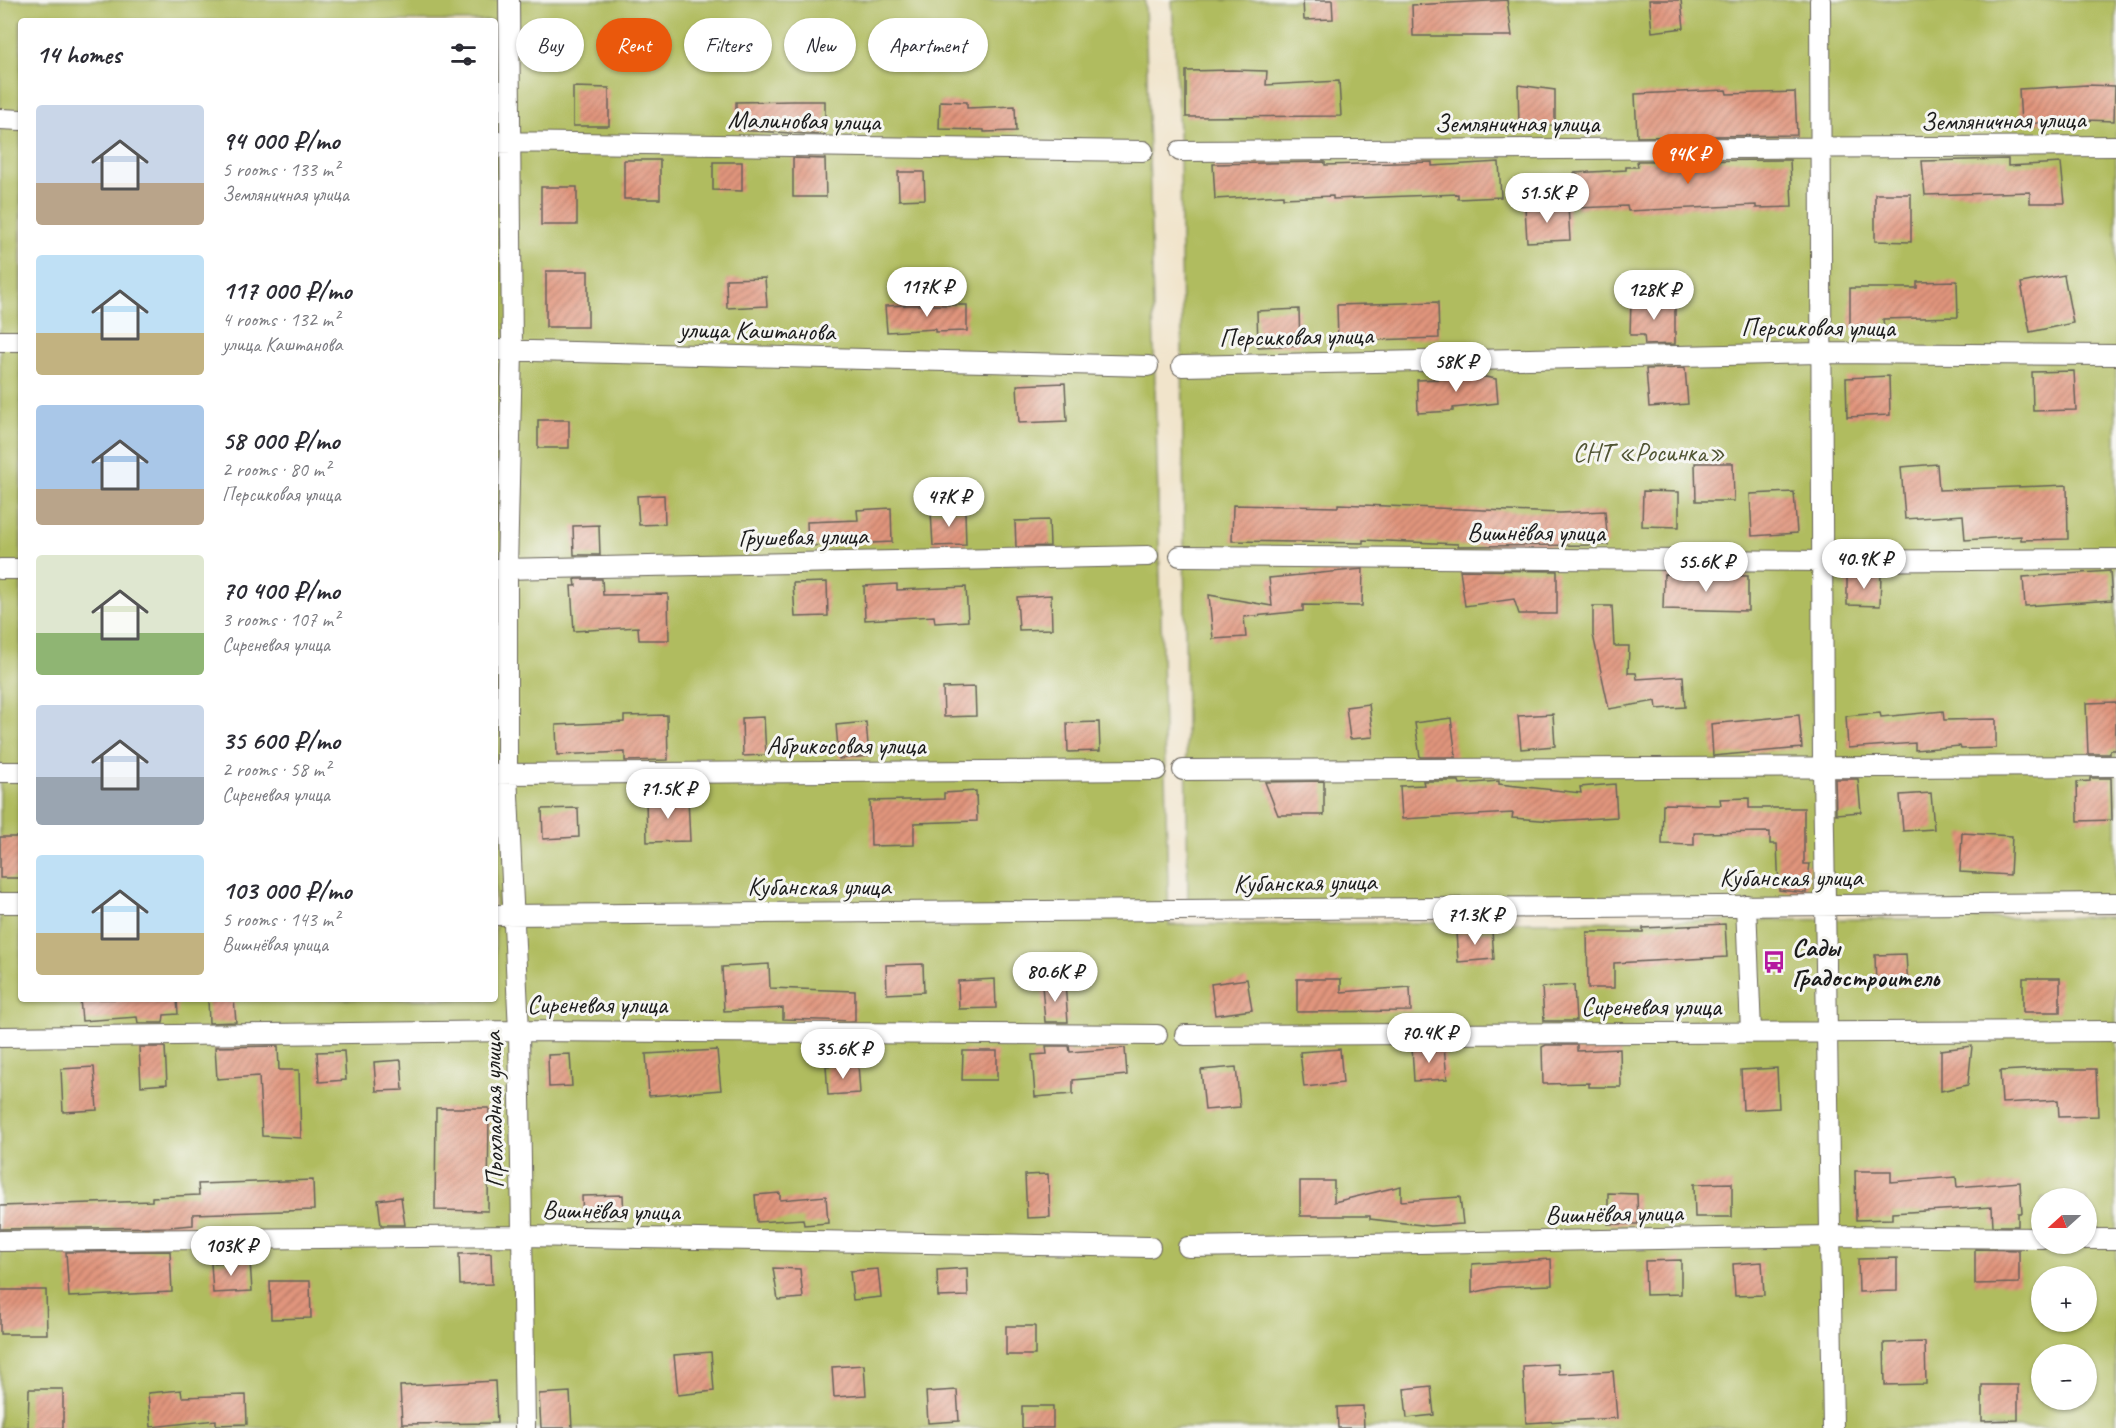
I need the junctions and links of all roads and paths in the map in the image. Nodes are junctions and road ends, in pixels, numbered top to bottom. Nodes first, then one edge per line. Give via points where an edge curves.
1 (509, 0) edge
2 (1820, 0) edge
3 (0, 119) edge
4 (18, 120) edge
5 (504, 143) edge
6 (2116, 146) edge
7 (1822, 150) junction
8 (1143, 151) dead end
9 (1180, 151) dead end
10 (0, 340) edge
11 (18, 341) edge
12 (503, 351) edge
13 (1821, 353) junction
14 (2116, 355) edge
15 (1190, 365) dead end
16 (1148, 366) dead end
17 (1148, 556) dead end
18 (1180, 556) dead end
19 (2116, 559) edge
20 (1821, 561) junction
21 (0, 569) edge
22 (18, 569) edge
23 (501, 570) edge
24 (2116, 765) edge
25 (1823, 768) junction
26 (1156, 770) dead end
27 (1183, 770) dead end
28 (0, 772) edge
29 (18, 772) edge
30 (501, 774) edge
31 (0, 903) edge
32 (18, 903) edge
33 (2116, 903) edge
34 (1746, 904) junction
35 (1825, 904) junction
36 (504, 915) edge
37 (519, 1030) junction
38 (2116, 1031) edge
39 (1751, 1032) junction
40 (1827, 1032) junction
41 (1157, 1035) dead end
42 (1185, 1035) dead end
43 (0, 1037) edge
44 (522, 1236) junction
45 (1832, 1236) junction
46 (2031, 1238) edge
47 (2097, 1239) edge
48 (2116, 1239) edge
49 (0, 1241) edge
50 (1150, 1247) dead end
51 (1188, 1247) dead end
52 (525, 1428) edge
53 (1833, 1428) edge

1 - 5 street, Прохладная улица
2 - 7 street
3 - 4 street
5 - 8 street, Малиновая улица
5 - 12 street, Прохладная улица
6 - 7 street, Земляничная улица
7 - 9 street, Земляничная улица
7 - 13 street
10 - 11 street
12 - 16 street, улица Каштанова
12 - 23 street, Прохладная улица
13 - 14 street, Персиковая улица
13 - 15 street, Персиковая улица
13 - 20 street
17 - 23 street, Грушевая улица
18 - 20 street, Вишнёвая улица
19 - 20 street, Вишнёвая улица
20 - 25 street
21 - 22 street
23 - 30 street, Прохладная улица
24 - 25 street
25 - 27 street
25 - 35 street
26 - 30 street, Абрикосовая улица
28 - 29 street
30 - 36 street, Прохладная улица
31 - 32 street
33 - 35 street, Кубанская улица
34 - 35 street, Кубанская улица
34 - 36 street, Кубанская улица
34 - 39 street
35 - 40 street
36 - 37 street, Прохладная улица
37 - 41 street, Сиреневая улица
37 - 43 street, Сиреневая улица
37 - 44 street, Прохладная улица
38 - 40 street, Сиреневая улица
39 - 40 street, Сиреневая улица
39 - 42 street, Сиреневая улица
40 - 45 street
44 - 49 street, Вишнёвая улица
44 - 50 street, Вишнёвая улица
44 - 52 street, Прохладная улица
45 - 46 street, Вишнёвая улица
45 - 51 street, Вишнёвая улица
45 - 53 street
47 - 48 street

